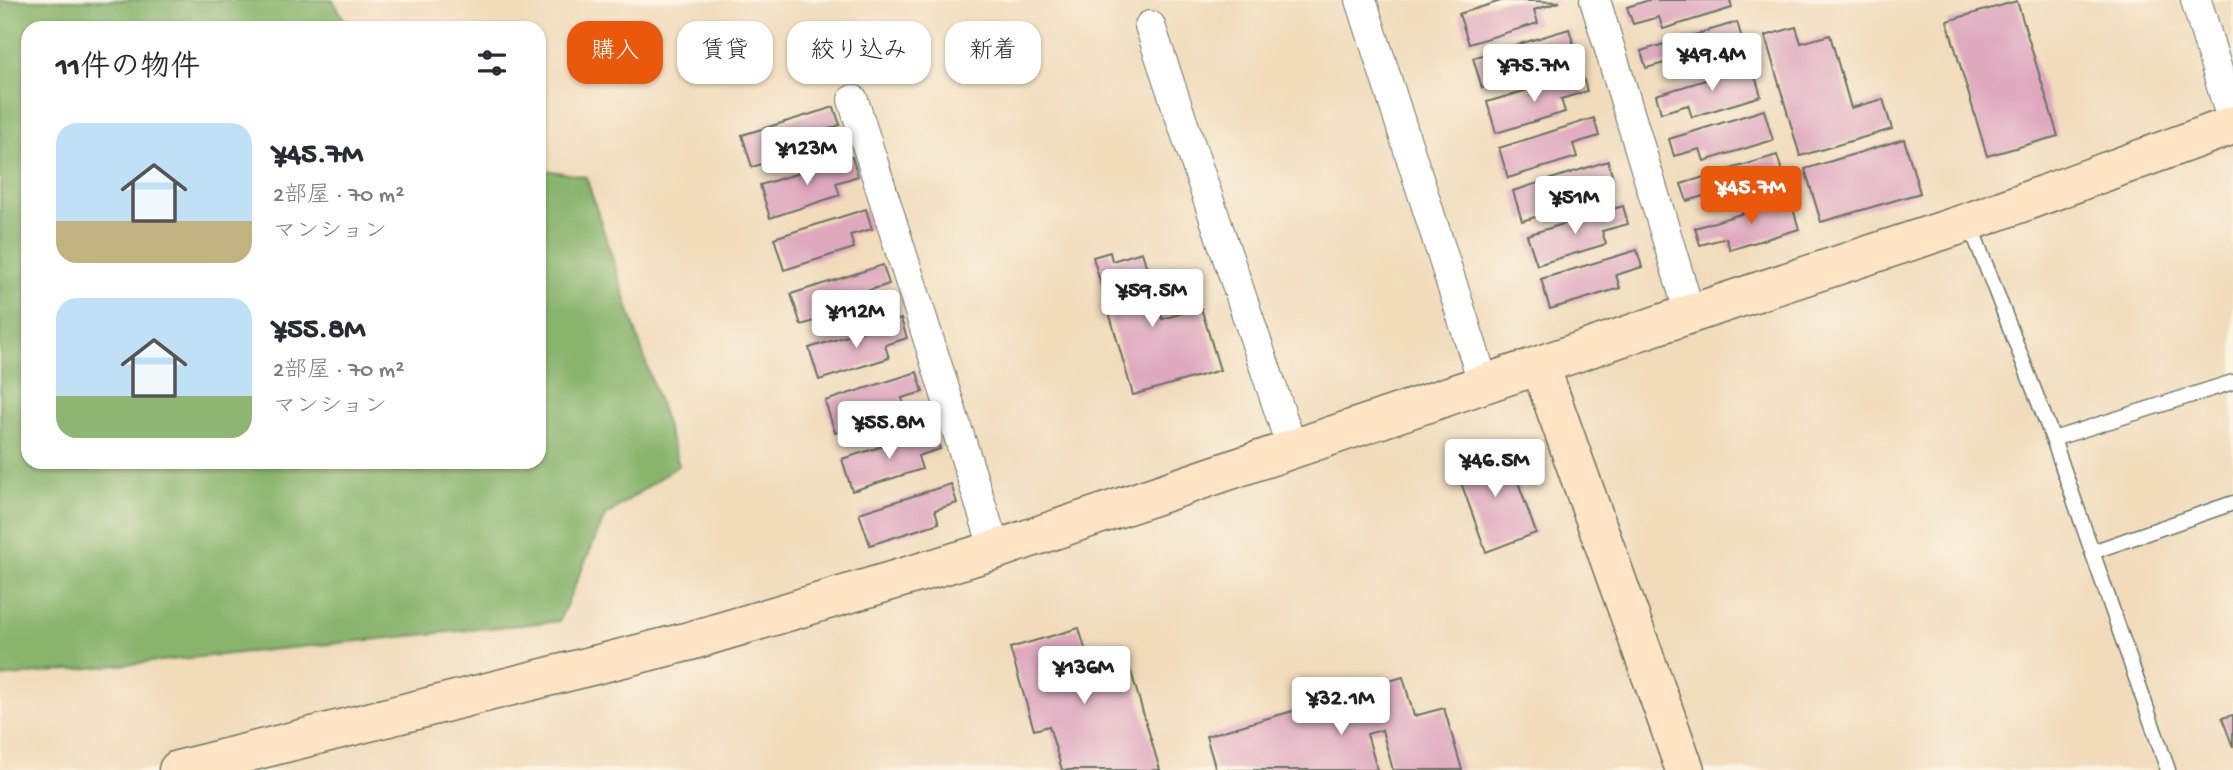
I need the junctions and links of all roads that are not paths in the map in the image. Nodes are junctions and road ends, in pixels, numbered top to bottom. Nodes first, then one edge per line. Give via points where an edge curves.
1 (1361, 0) edge
2 (1595, 0) edge
3 (2196, 0) edge
4 (1150, 26) dead end
5 (853, 100) dead end
6 (2233, 124) edge
7 (1969, 222) junction
8 (1690, 314) junction
9 (1540, 366) junction
10 (2233, 383) edge
11 (1484, 385) junction
12 (2053, 439) junction
13 (1293, 451) junction
14 (2233, 503) edge
15 (995, 550) junction
16 (2092, 552) junction
17 (178, 770) edge
18 (1685, 770) edge
19 (2168, 770) edge

1 - 11 street
2 - 8 street
3 - 6 street
4 - 13 street
5 - 15 street
6 - 7 street
7 - 8 street
7 - 12 lane
8 - 9 street
9 - 11 street
9 - 18 street
10 - 12 lane
11 - 13 street
12 - 16 lane
13 - 15 street
14 - 16 lane
15 - 17 street via 690,641
16 - 19 lane

